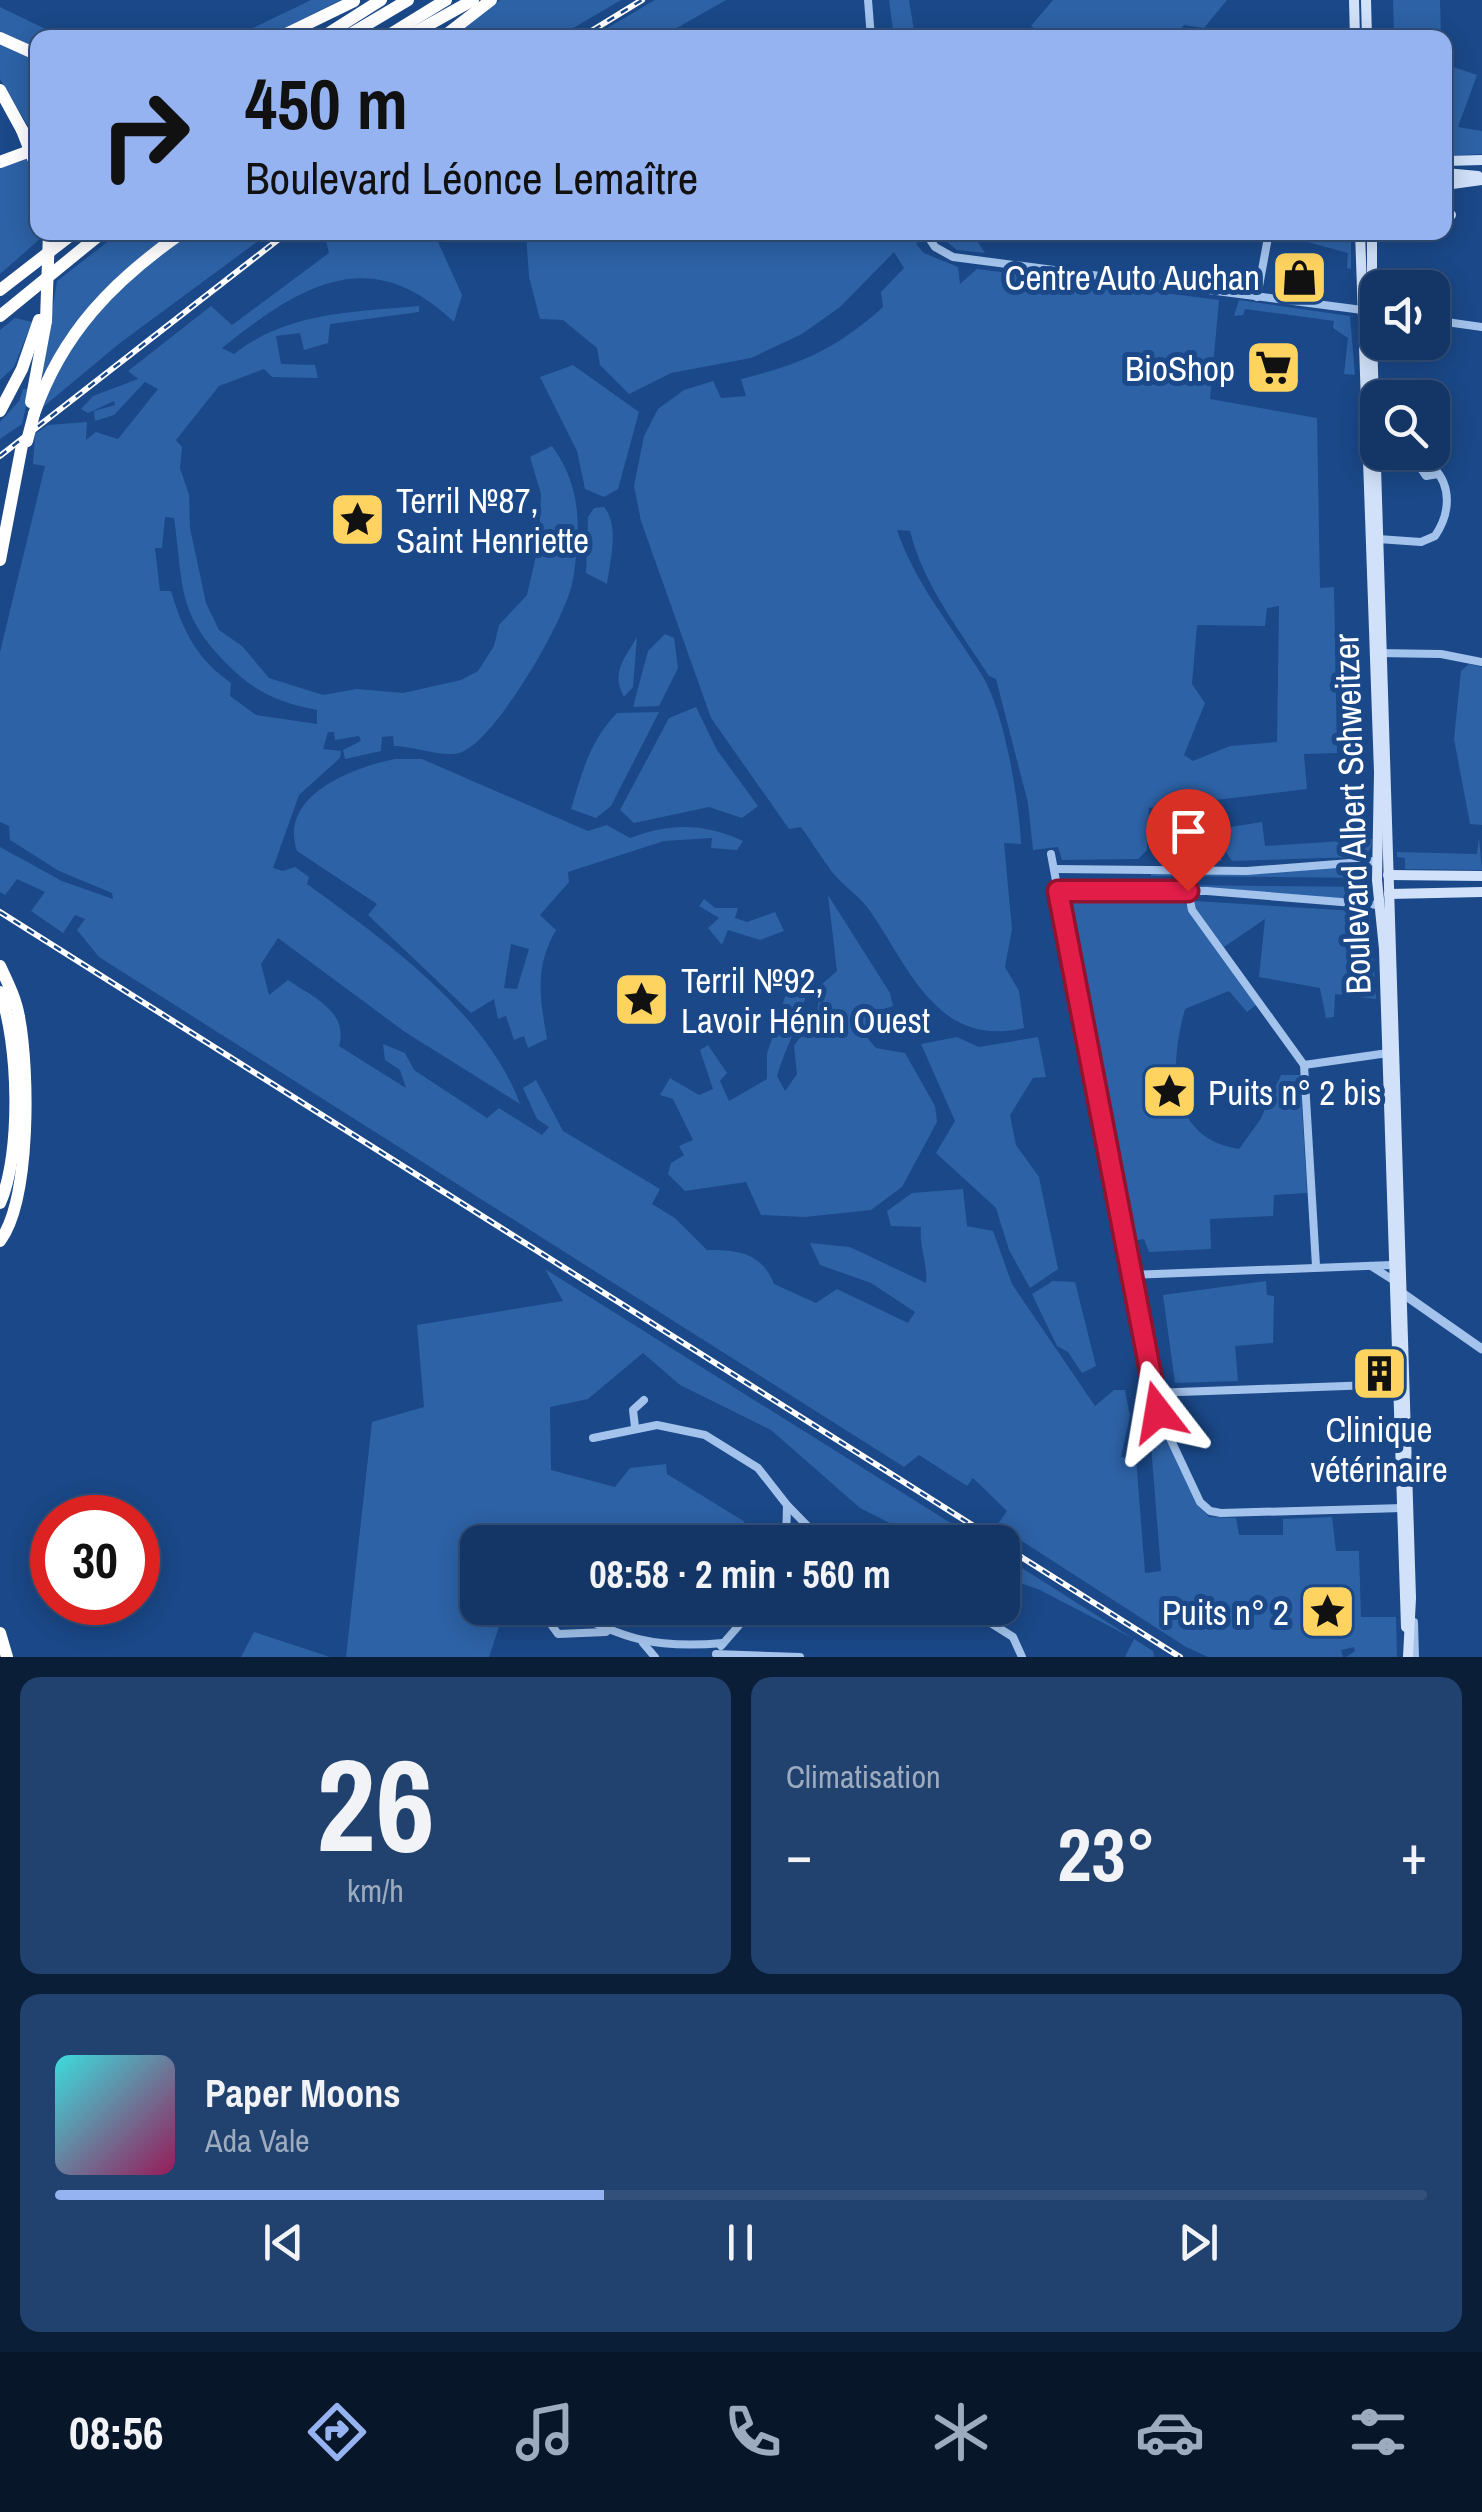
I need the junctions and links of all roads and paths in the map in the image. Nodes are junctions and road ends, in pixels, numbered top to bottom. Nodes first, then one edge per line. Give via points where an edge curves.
1 (381, 0) edge
2 (408, 0) edge
3 (446, 0) edge
4 (473, 0) edge
5 (491, 0) edge
6 (868, 0) edge
7 (1354, 0) edge
8 (1366, 0) edge
9 (355, 1) edge
10 (295, 30) edge
11 (305, 30) edge
12 (334, 30) edge
13 (357, 30) edge
14 (397, 30) edge
15 (419, 30) edge
16 (452, 30) edge
17 (870, 30) edge
18 (1355, 30) edge
19 (1367, 30) edge
20 (0, 38) edge
21 (30, 51) edge
22 (0, 90) edge
23 (30, 150) edge
24 (30, 151) edge
25 (1452, 160) edge
26 (1482, 160) edge
27 (0, 162) edge
28 (1452, 173) edge
29 (1482, 175) edge
30 (1452, 183) edge
31 (48, 240) edge
32 (56, 240) edge
33 (64, 240) edge
34 (94, 240) edge
35 (172, 240) edge
36 (932, 240) edge
37 (1267, 240) edge
38 (1353, 240) edge
39 (1360, 240) edge
40 (1372, 240) edge
41 (1361, 252) junction
42 (44, 255) junction
43 (1364, 270) edge
44 (1371, 270) edge
45 (0, 290) edge
46 (1256, 297) junction
47 (1360, 310) edge
48 (0, 316) edge
49 (43, 320) junction
50 (1450, 322) edge
51 (1482, 326) edge
52 (1371, 360) edge
53 (0, 411) edge
54 (31, 417) junction
55 (1438, 474) dead end
56 (1376, 539) junction
57 (0, 560) edge
58 (1379, 652) junction
59 (1482, 662) edge
60 (1051, 854) dead end
61 (1054, 870) junction
62 (1382, 872) junction
63 (1482, 876) edge
64 (1058, 891) junction
65 (1188, 891) junction
66 (1482, 892) edge
67 (1384, 899) junction
68 (0, 966) edge
69 (0, 992) edge
70 (1391, 1053) junction
71 (1304, 1066) junction
72 (0, 1203) edge
73 (0, 1241) edge
74 (1392, 1265) junction
75 (1316, 1266) junction
76 (1372, 1266) junction
77 (1129, 1274) junction
78 (1393, 1280) junction
79 (1400, 1294) junction
80 (1429, 1311) junction
81 (1398, 1314) junction
82 (1482, 1349) edge
83 (1400, 1384) junction
84 (1151, 1393) junction
85 (644, 1400) dead end
86 (635, 1427) junction
87 (593, 1438) dead end
88 (787, 1505) junction
89 (1404, 1508) junction
90 (786, 1525) edge
91 (806, 1525) edge
92 (1410, 1598) junction
93 (551, 1625) edge
94 (597, 1625) edge
95 (739, 1625) edge
96 (995, 1625) edge
97 (611, 1632) junction
98 (1408, 1633) junction
99 (0, 1634) edge
100 (643, 1643) junction
101 (723, 1643) junction
102 (715, 1656) edge
103 (7, 1657) edge
104 (655, 1657) edge
105 (800, 1657) edge
106 (1022, 1657) edge
107 (1409, 1657) edge

1 - 12 highway
2 - 13 highway
3 - 14 highway
4 - 15 highway
5 - 16 highway
6 - 17 street
7 - 18 main road
8 - 19 main road
9 - 10 highway
9 - 11 highway
20 - 21 highway
22 - 23 highway, bridge
24 - 27 highway
25 - 26 main road
28 - 29 main road
29 - 30 main road
31 - 49 highway, bridge
32 - 42 highway
33 - 42 highway
34 - 48 highway
35 - 54 highway via 86,315 56,360
36 - 46 street via 954,256
37 - 46 street
38 - 41 main road
39 - 41 main road
40 - 44 main road
41 - 43 main road
42 - 45 highway
46 - 47 street
49 - 53 highway
49 - 54 highway
50 - 51 street
52 - 56 main road, Boulevard Albert Schweitzer
54 - 57 highway, bridge
55 - 56 street via 1447,492 1438,533 1422,542
56 - 58 main road, Boulevard Albert Schweitzer
58 - 59 street
58 - 62 main road, Boulevard Albert Schweitzer
58 - 62 main road, Boulevard Albert Schweitzer
60 - 61 street
61 - 62 street
61 - 64 street
62 - 63 main road
62 - 67 main road, Boulevard Albert Schweitzer
62 - 67 main road, Boulevard Albert Schweitzer
64 - 65 street
64 - 77 street
65 - 67 street
65 - 71 street via 1192,910
66 - 67 main road
67 - 70 main road, Boulevard Albert Schweitzer
67 - 70 main road, Boulevard Albert Schweitzer via 1392,961
68 - 73 highway via 14,997 23,1054 18,1202
69 - 72 highway via 13,1062 10,1164
70 - 71 street
70 - 74 main road, Boulevard Albert Schweitzer
70 - 79 main road, Boulevard Albert Schweitzer
71 - 75 street
74 - 76 street
74 - 78 main road, Boulevard Albert Schweitzer
74 - 79 street
75 - 76 street
75 - 77 street
76 - 78 street
77 - 84 street
78 - 79 street
78 - 81 main road, Boulevard Albert Schweitzer
79 - 80 street
79 - 81 main road, Boulevard Albert Schweitzer
80 - 81 street
80 - 82 street
81 - 83 main road, Boulevard Albert Schweitzer
83 - 84 street
83 - 89 main road, Boulevard Albert Schweitzer
84 - 89 street via 1210,1512
85 - 86 street via 633,1410
86 - 87 street
86 - 88 street via 705,1435 758,1468
88 - 90 street
88 - 91 street
89 - 92 main road, Boulevard Albert Schweitzer
89 - 98 main road, Boulevard Albert Schweitzer via 1402,1613
92 - 98 main road, Boulevard Albert Schweitzer
92 - 107 street, Boulevard Albert Schweitzer
93 - 97 street via 558,1634
94 - 97 street
95 - 101 street
96 - 106 street via 1014,1637
97 - 100 street
98 - 107 main road, Boulevard Albert Schweitzer
99 - 103 highway
100 - 101 street
100 - 104 street
101 - 102 street
102 - 105 street

